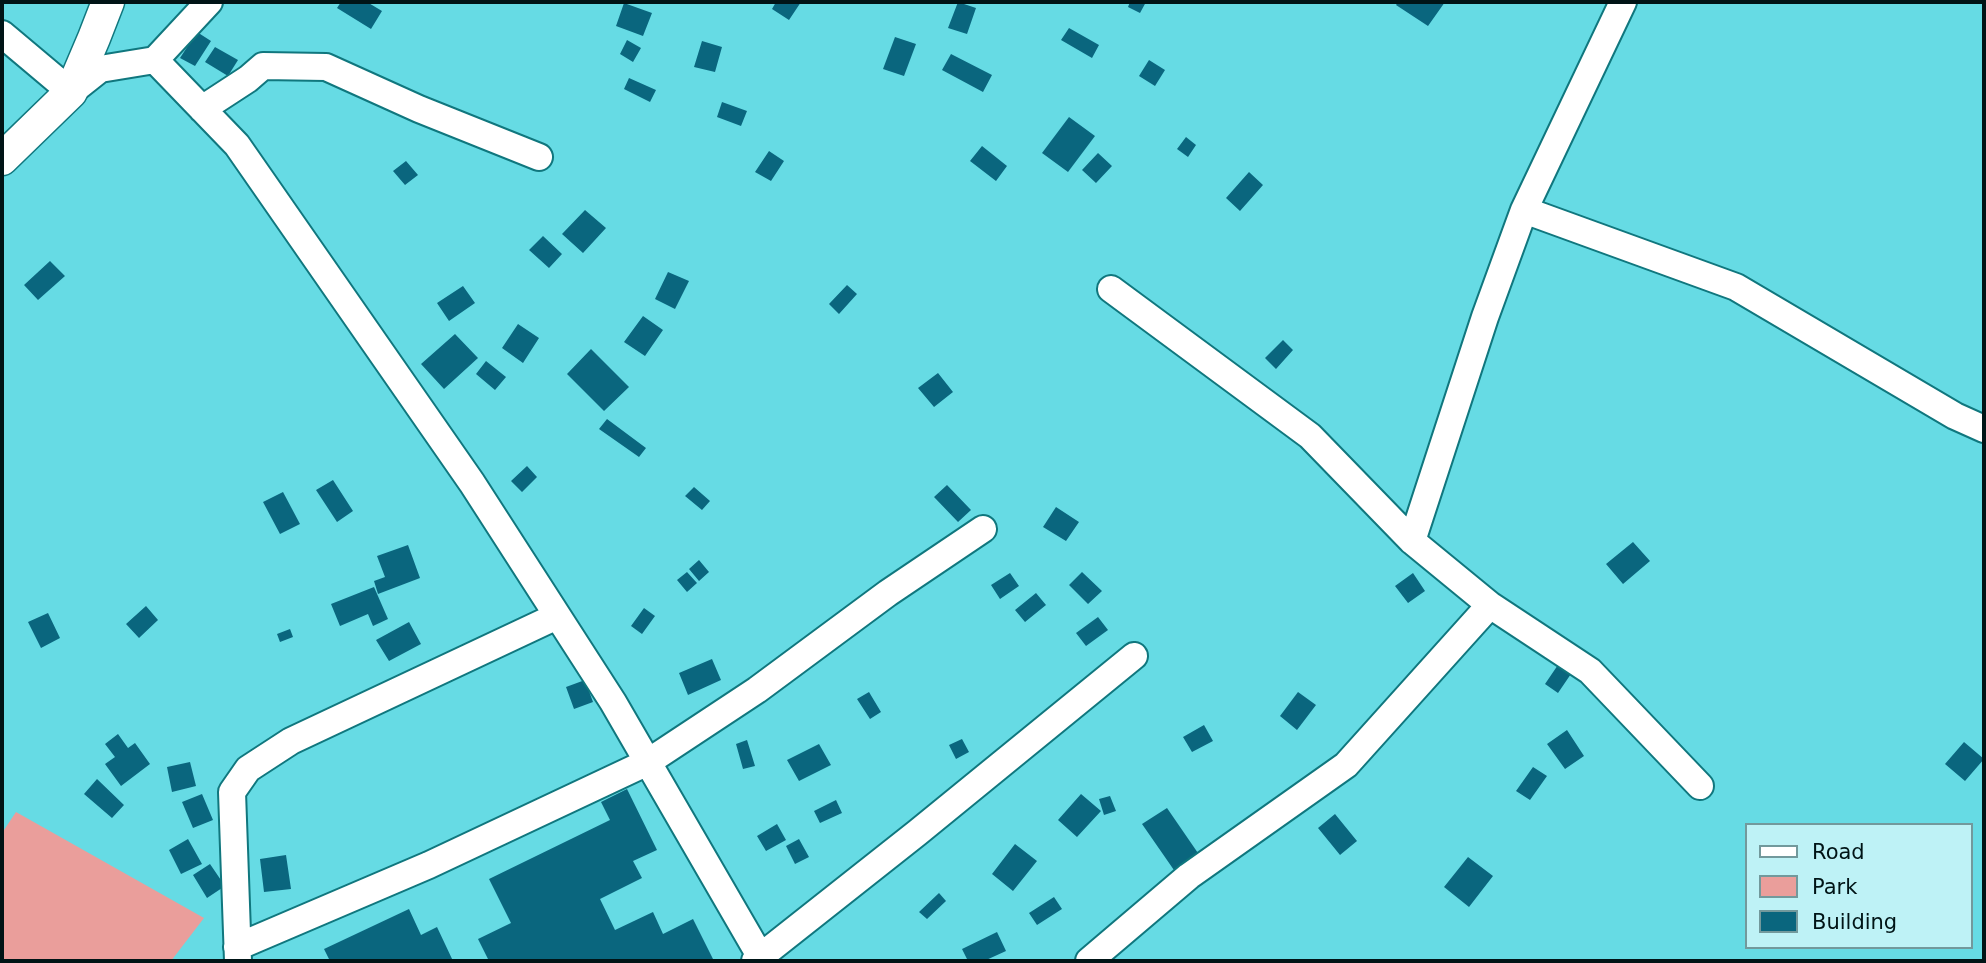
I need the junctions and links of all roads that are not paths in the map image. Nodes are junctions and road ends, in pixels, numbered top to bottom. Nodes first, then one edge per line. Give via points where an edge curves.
1 (108, 2) edge
2 (209, 2) edge
3 (1623, 2) edge
4 (2, 34) edge
5 (155, 60) junction
6 (71, 92) junction
7 (202, 109) junction
8 (540, 157) dead end
9 (2, 159) edge
10 (1524, 210) junction
11 (1111, 289) dead end
12 (1984, 429) edge
13 (984, 529) dead end
14 (1412, 541) junction
15 (1490, 605) junction
16 (557, 616) junction
17 (1134, 656) dead end
18 (648, 762) junction
19 (1700, 786) dead end
20 (237, 954) edge
21 (760, 960) edge
22 (1089, 961) edge

1 - 6 street
2 - 5 street
3 - 10 street
4 - 6 street
5 - 6 street via 100,69
5 - 7 street
6 - 9 street
7 - 8 street via 263,66 326,67
7 - 16 street via 237,145 472,483
10 - 12 street via 1736,287
10 - 14 street
11 - 14 street via 1310,436
13 - 18 street
14 - 15 street
15 - 19 street via 1590,671
15 - 22 street via 1346,765 1189,876
16 - 18 street
16 - 20 street via 291,741 248,769 232,792
17 - 21 street
18 - 20 street
18 - 21 street

